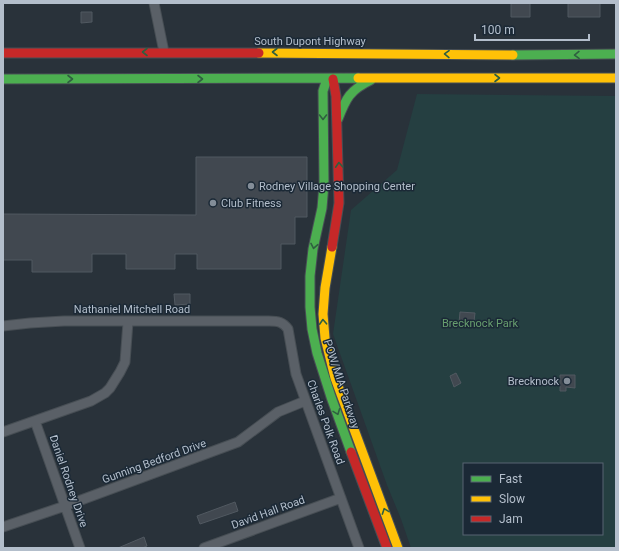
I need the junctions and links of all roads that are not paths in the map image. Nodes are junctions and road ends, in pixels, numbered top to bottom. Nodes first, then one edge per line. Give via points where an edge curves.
1 (154, 3) edge
2 (164, 52) junction
3 (291, 52) junction
4 (5, 53) edge
5 (371, 53) junction
6 (616, 54) edge
7 (317, 61) dead end
8 (331, 72) junction
9 (586, 78) junction
10 (616, 78) edge
11 (3, 79) edge
12 (49, 79) junction
13 (374, 79) junction
14 (3, 84) edge
15 (616, 86) edge
16 (338, 118) junction
17 (310, 276) junction
18 (326, 278) junction
19 (262, 320) joint
20 (128, 322) junction
21 (3, 326) edge
22 (305, 401) junction
23 (35, 421) junction
24 (3, 432) edge
25 (341, 498) junction
26 (65, 506) junction
27 (3, 527) edge
28 (80, 548) edge
29 (204, 548) edge
30 (359, 548) edge
31 (387, 548) edge
32 (398, 548) edge

1 - 2 street
3 -> 2 main road, South Dupont Highway
2 -> 4 main road, South Dupont Highway
3 - 5 main road, South Dupont Highway
3 - 7 main road via 312,57
6 -> 5 main road, South Dupont Highway
5 - 8 main road via 345,60
12 -> 8 main road
8 - 13 main road
8 - 16 main road, POW/MIA Parkway
8 -> 17 main road, POW/MIA Parkway via 323,91 324,184
9 - 10 main road
13 -> 9 main road
9 - 15 main road
11 - 12 main road
12 - 14 main road
13 - 16 main road via 354,88 348,94
18 -> 16 main road, POW/MIA Parkway via 339,203
17 - 18 main road
17 -> 31 main road, POW/MIA Parkway via 312,330 317,353
32 -> 18 main road, POW/MIA Parkway via 330,363 323,314
19 - 20 street, Nathaniel Mitchell Road
19 - 22 street, Charles Polk Road via 281,322 288,329 294,365
20 - 21 street, Nathaniel Mitchell Road via 64,321
20 - 23 street via 124,362 110,388 91,401
22 - 25 street, Charles Polk Road
22 - 26 street, Gunning Bedford Drive via 278,412 238,442
23 - 24 street
23 - 26 street, Daniel Rodney Drive
25 - 29 street, David Hall Road
25 - 30 street, Charles Polk Road
26 - 27 street, Gunning Bedford Drive
26 - 28 street, Daniel Rodney Drive

